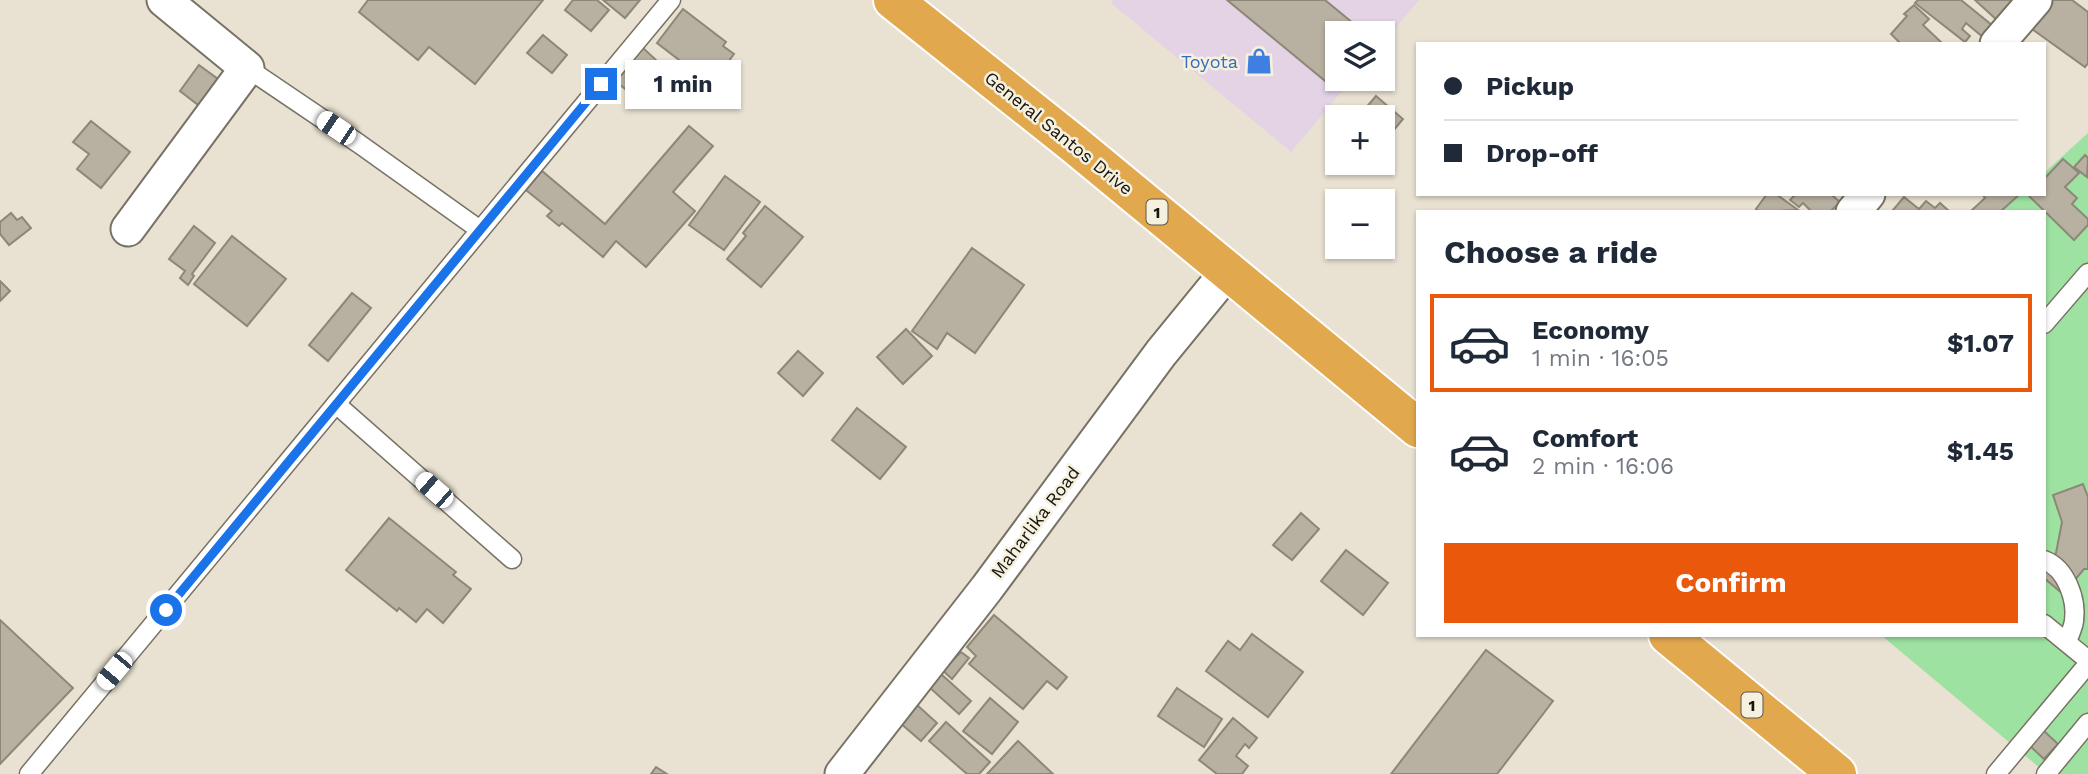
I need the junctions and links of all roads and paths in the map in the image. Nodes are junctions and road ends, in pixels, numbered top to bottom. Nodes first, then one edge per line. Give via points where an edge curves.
1 (164, 0) edge
2 (671, 0) edge
3 (893, 0) edge
4 (2035, 0) edge
5 (1999, 42) edge
6 (247, 68) junction
7 (1866, 196) edge
8 (1855, 210) edge
9 (128, 229) dead end
10 (480, 230) junction
11 (1228, 271) junction
12 (2088, 273) edge
13 (2046, 322) edge
14 (336, 404) junction
15 (1416, 426) edge
16 (512, 559) dead end
17 (2046, 561) edge
18 (2046, 626) edge
19 (1670, 637) edge
20 (2067, 642) junction
21 (2088, 662) edge
22 (2088, 723) edge
23 (29, 774) edge
24 (842, 774) edge
25 (1837, 774) edge
26 (1996, 774) edge
27 (2046, 774) edge

1 - 6 street
2 - 10 lane
3 - 11 highway, General Santos Drive / 1
4 - 5 street
6 - 9 street
6 - 10 lane
7 - 8 street
10 - 14 lane
11 - 15 highway, General Santos Drive / 1
11 - 24 street, Maharlika Road
12 - 13 lane
14 - 16 lane
14 - 23 lane
17 - 20 lane via 2058,570 2073,597 2074,621
18 - 20 lane
19 - 25 highway, 1
20 - 21 lane
21 - 26 lane
22 - 27 lane

